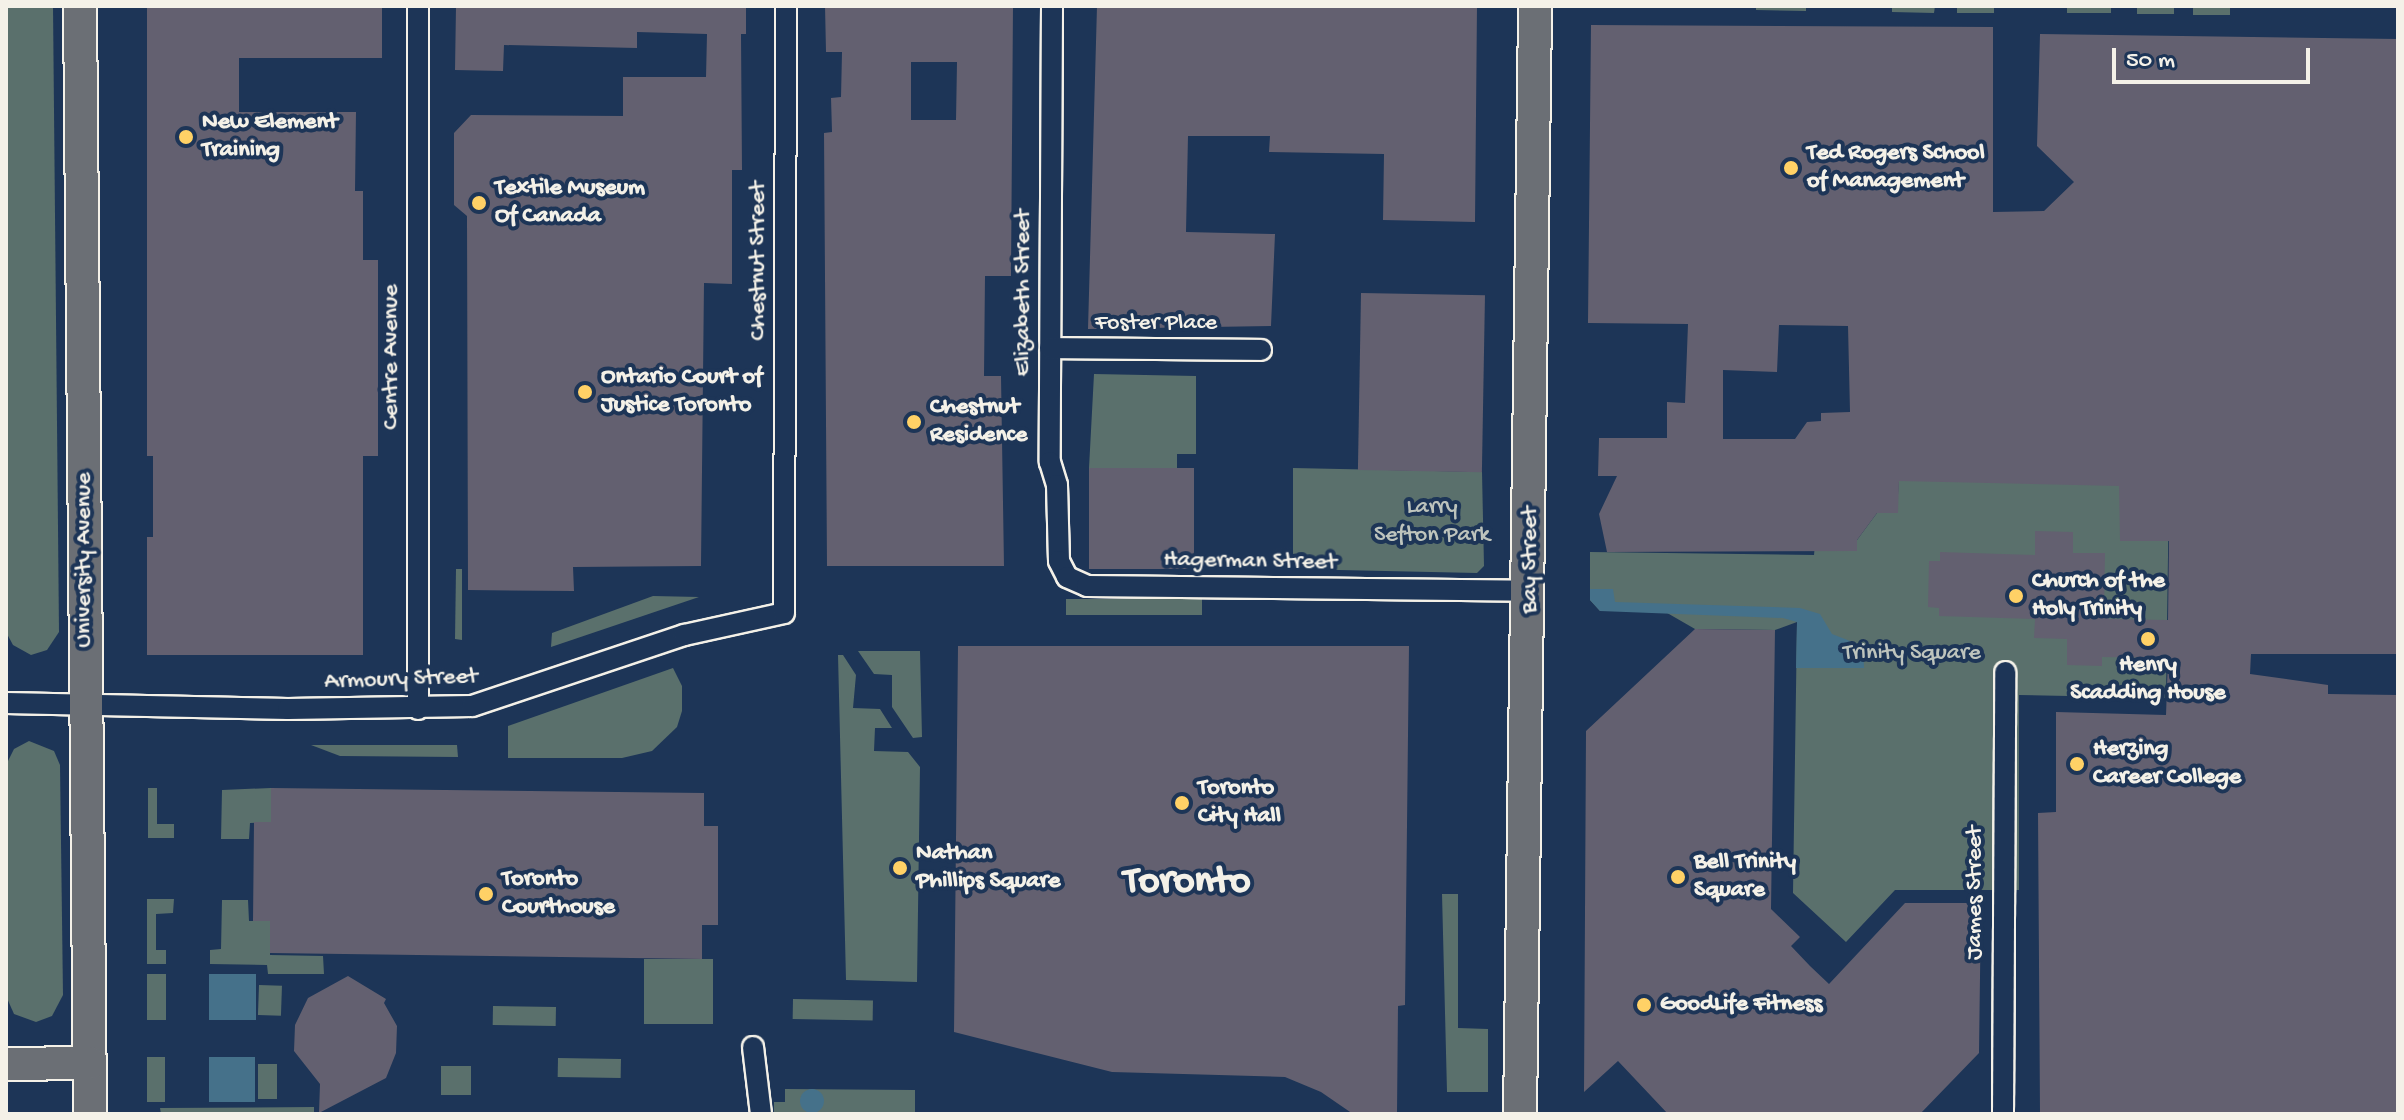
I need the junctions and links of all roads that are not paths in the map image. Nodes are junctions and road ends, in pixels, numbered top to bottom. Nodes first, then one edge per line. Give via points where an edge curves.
1 (80, 6) edge
2 (418, 6) edge
3 (786, 6) edge
4 (1052, 6) edge
5 (1535, 6) edge
6 (1050, 348) junction
7 (1261, 350) dead end
8 (1067, 577) joint
9 (1530, 591) junction
10 (784, 613) joint
11 (2005, 672) dead end
12 (6, 703) edge
13 (85, 704) junction
14 (418, 709) junction
15 (753, 1047) dead end
16 (90, 1063) junction
17 (6, 1064) edge
18 (90, 1114) edge
19 (761, 1114) edge
20 (1520, 1114) edge
21 (2003, 1114) edge

1 - 13 main road, University Avenue
2 - 14 street, Centre Avenue
3 - 10 street, Chestnut Street
4 - 6 street, Elizabeth Street
5 - 9 main road, Bay Street
6 - 7 street, Foster Place
6 - 8 street, Elizabeth Street via 1050,462 1057,485 1059,561
8 - 9 street, Hagerman Street via 1087,586
9 - 20 main road, Bay Street
10 - 14 street, Armoury Street via 684,635 495,702
11 - 21 street, James Street
12 - 13 street, Armoury Street
13 - 14 street, Armoury Street
13 - 16 main road, University Avenue
15 - 19 street
16 - 17 main road
16 - 18 main road, University Avenue

